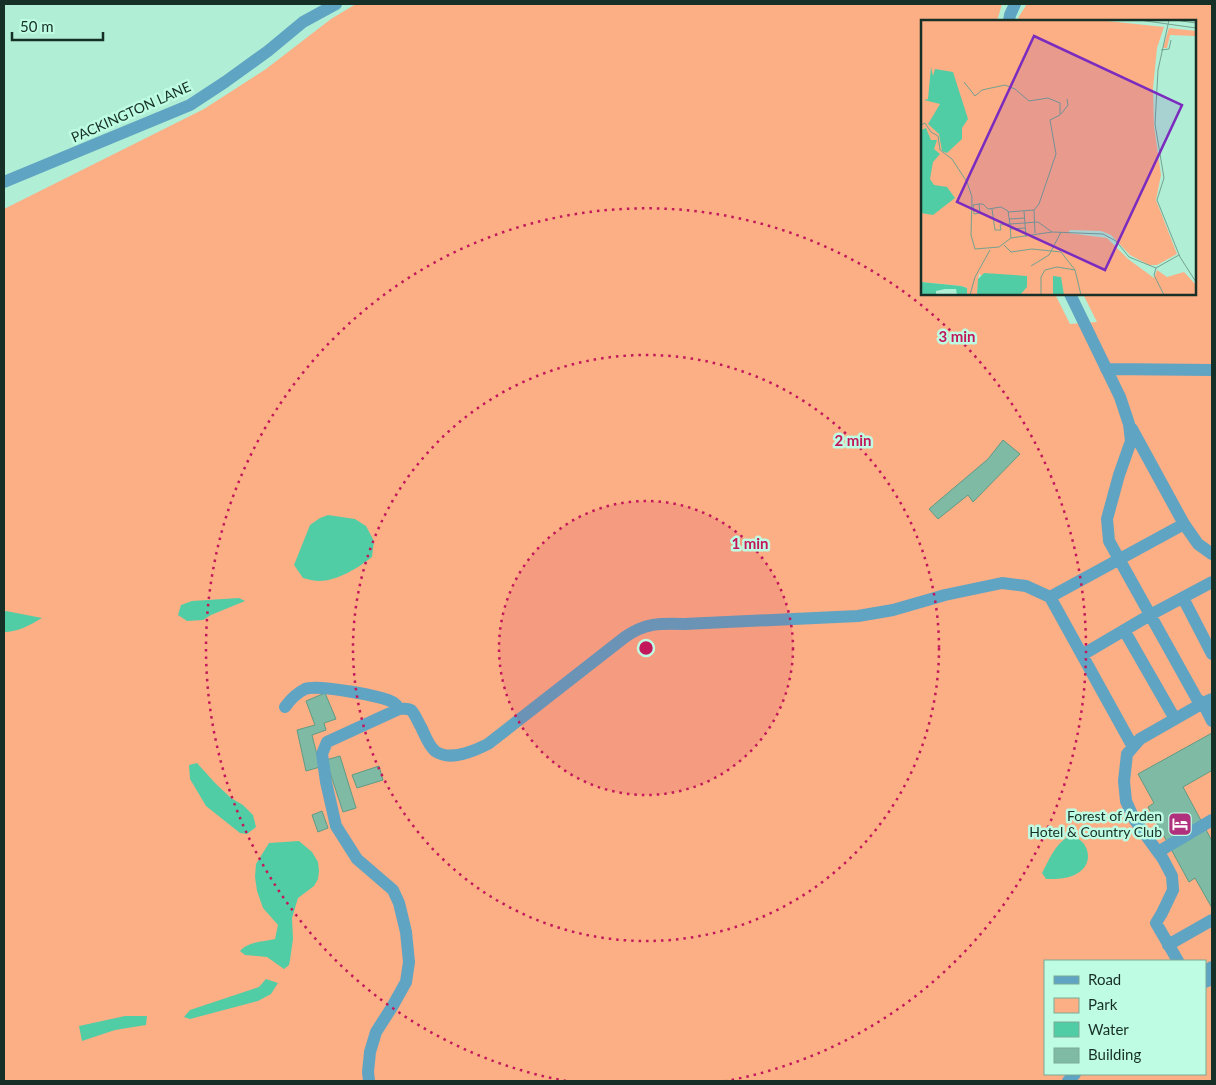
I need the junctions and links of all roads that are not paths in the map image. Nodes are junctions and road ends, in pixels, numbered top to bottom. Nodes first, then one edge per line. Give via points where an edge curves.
1 (336, 4) edge
2 (1015, 4) edge
3 (1008, 20) edge
4 (4, 182) edge
5 (1070, 295) edge
6 (1106, 369) junction
7 (1212, 370) edge
8 (1129, 424) junction
9 (1184, 524) junction
10 (1212, 554) edge
11 (1119, 559) junction
12 (1212, 582) edge
13 (1050, 597) junction
14 (1183, 598) junction
15 (1150, 615) junction
16 (1124, 630) junction
17 (1082, 654) junction
18 (1212, 654) edge
19 (1208, 701) edge
20 (285, 707) dead end
21 (399, 709) junction
22 (1175, 719) junction
23 (1212, 721) edge
24 (1134, 747) junction
25 (1212, 820) edge
26 (1158, 852) junction
27 (1212, 920) edge
28 (1168, 945) junction
29 (1177, 960) edge
30 (369, 1081) edge

1 - 4 street, PACKINGTON LANE via 303,22 268,51 190,104
2 - 3 street
5 - 6 street
6 - 7 street
6 - 8 street
8 - 9 street
8 - 11 street via 1131,441 1107,519 1109,541
9 - 10 street via 1198,544
9 - 11 street
11 - 13 street
11 - 15 street
12 - 14 street
13 - 17 street
13 - 21 street via 1026,586 1002,583 858,616 648,625 625,637 488,744 464,754 436,751 411,710
14 - 15 street
14 - 18 street
15 - 16 street
15 - 19 street via 1197,699
16 - 17 street
16 - 22 street
17 - 24 street
19 - 22 street
19 - 23 street
20 - 21 street via 306,688 317,688 383,699 395,703
21 - 30 street via 327,742 322,754 336,826 357,859 393,890 406,932 406,982 376,1032 370,1052
22 - 24 street via 1140,739
24 - 26 street via 1128,754 1124,781 1126,801 1134,819
25 - 26 street
26 - 28 street via 1172,876 1173,890 1156,923
27 - 28 street
28 - 29 street

